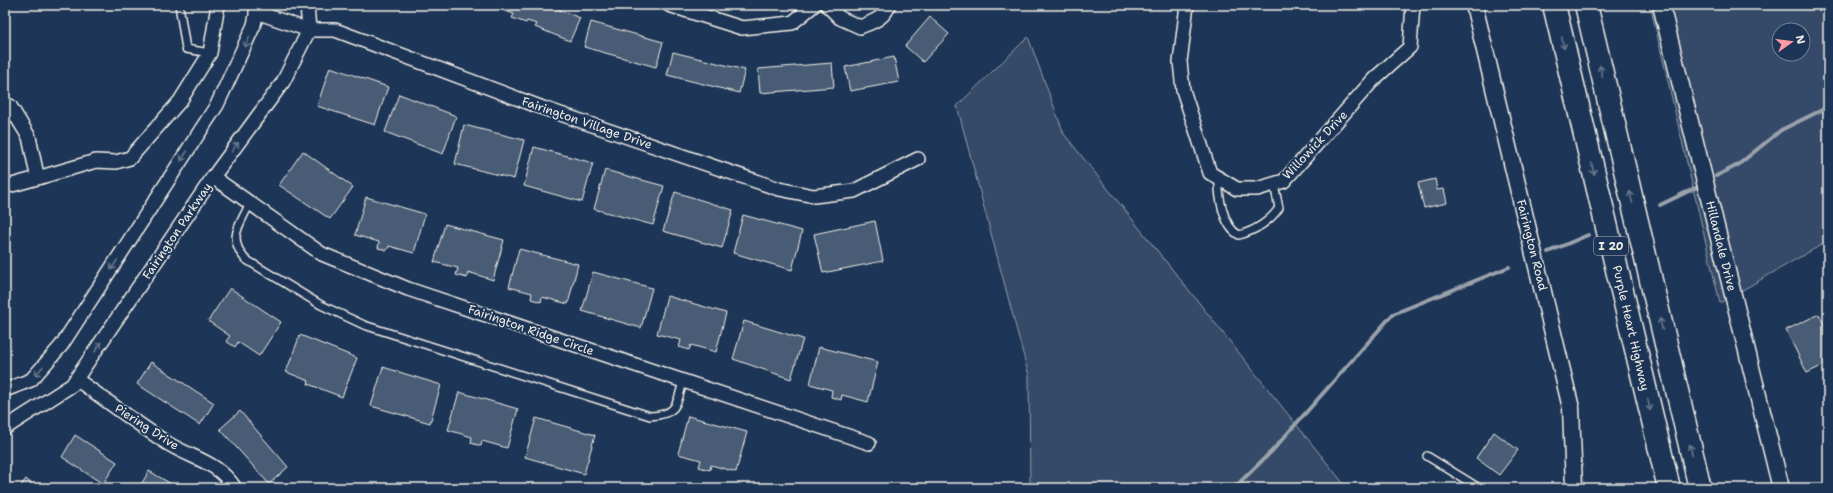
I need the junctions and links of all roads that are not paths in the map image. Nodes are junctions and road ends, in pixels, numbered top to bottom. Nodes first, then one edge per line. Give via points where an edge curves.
1 (179, 5) edge
2 (218, 5) edge
3 (308, 5) edge
4 (669, 5) edge
5 (814, 5) edge
6 (827, 5) edge
7 (889, 5) edge
8 (1186, 5) edge
9 (1413, 5) edge
10 (1474, 5) edge
11 (1554, 5) edge
12 (1586, 5) edge
13 (1662, 5) edge
14 (257, 9) edge
15 (310, 30) junction
16 (210, 53) junction
17 (5, 107) edge
18 (918, 159) dead end
19 (41, 177) junction
20 (213, 177) junction
21 (1219, 178) junction
22 (1274, 184) junction
23 (5, 187) edge
24 (250, 203) junction
25 (76, 379) junction
26 (683, 381) junction
27 (5, 390) edge
28 (5, 428) edge
29 (869, 443) dead end
30 (1427, 456) dead end
31 (235, 488) edge
32 (1479, 488) edge
33 (1574, 488) edge
34 (1669, 488) edge
35 (1700, 488) edge
36 (1781, 488) edge

1 - 16 lane via 186,49
2 - 16 street
3 - 15 street
4 - 5 street via 742,28 792,22
6 - 7 street via 840,18 860,27 876,21 886,12
8 - 21 street, Willowick Drive via 1180,62 1183,90 1210,173
9 - 22 street, Willowick Drive via 1410,47 1374,80 1284,181
10 - 33 street, Fairington Road via 1571,408
11 -> 34 highway, Purple Heart Highway / I 20
35 -> 12 highway, I 20
13 - 36 street, Hillandale Drive
14 - 15 street, Fairington Village Drive
14 -> 27 street via 254,25 217,105 61,346 32,380
15 - 18 street, Fairington Village Drive via 335,30 543,108 780,190 814,196 854,191
20 -> 15 street, Fairington Parkway via 283,82
16 - 19 street via 180,101 130,158 116,162 96,161
17 - 19 street via 10,106 29,137 37,175
19 - 23 street
20 - 24 street, Fairington Ridge Circle
25 -> 20 street, Fairington Parkway
21 - 22 street, Willowick Drive via 1237,189 1257,189
21 - 22 lane via 1218,193 1222,209 1234,232 1239,235 1273,218 1279,208
24 - 26 street, Fairington Ridge Circle via 322,254 408,289
24 - 26 lane via 234,236 237,250 245,259 320,305 364,326 650,416 663,416 672,411
25 - 28 street, Fairington Parkway via 72,385
25 - 31 street, Piering Drive via 168,444 205,460 228,477
26 - 29 street, Fairington Ridge Circle
30 - 32 lane

